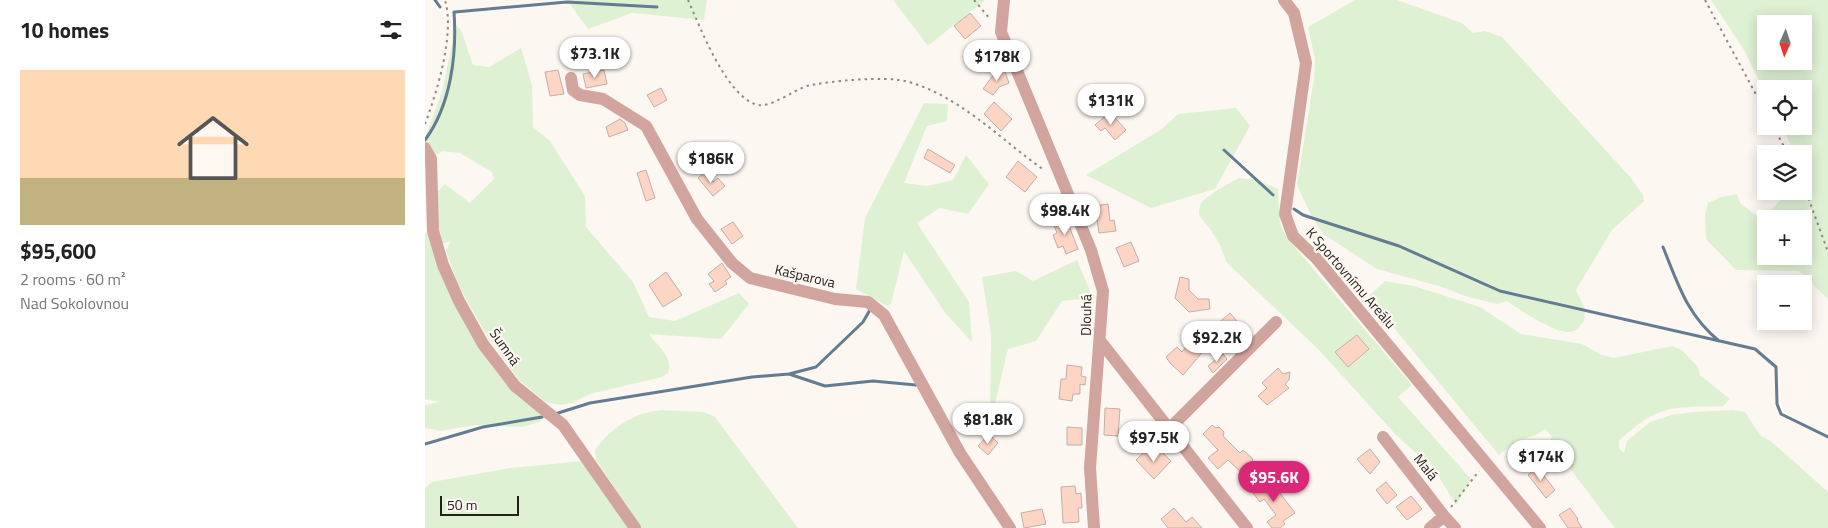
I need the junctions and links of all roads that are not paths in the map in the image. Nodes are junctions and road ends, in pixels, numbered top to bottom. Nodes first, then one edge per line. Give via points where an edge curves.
1 (1004, 0) edge
2 (1285, 0) edge
3 (571, 78) dead end
4 (425, 148) edge
5 (1277, 322) dead end
6 (1101, 342) junction
7 (1169, 429) junction
8 (1383, 437) dead end
9 (1444, 516) junction
10 (635, 528) edge
11 (1010, 528) edge
12 (1094, 528) edge
13 (1247, 528) edge
14 (1430, 528) edge
15 (1455, 528) edge
16 (1540, 528) edge

1 - 6 street, Dlouhá via 1001,32 1091,250 1103,291
2 - 16 street, K Sportovnímu Areálu via 1294,13 1306,63 1285,214 1293,236 1316,258
3 - 11 street, Kašparova via 573,90 580,95 603,99 646,126 697,219 731,263 750,278 835,299 868,302 884,315 961,453
4 - 10 street, Šumná via 431,158 433,231 459,301 483,344 515,386 563,425
5 - 7 street
6 - 7 street
6 - 12 street, Dlouhá via 1090,468
7 - 13 street
8 - 9 street, Malá
9 - 14 street
9 - 15 street, Malá

